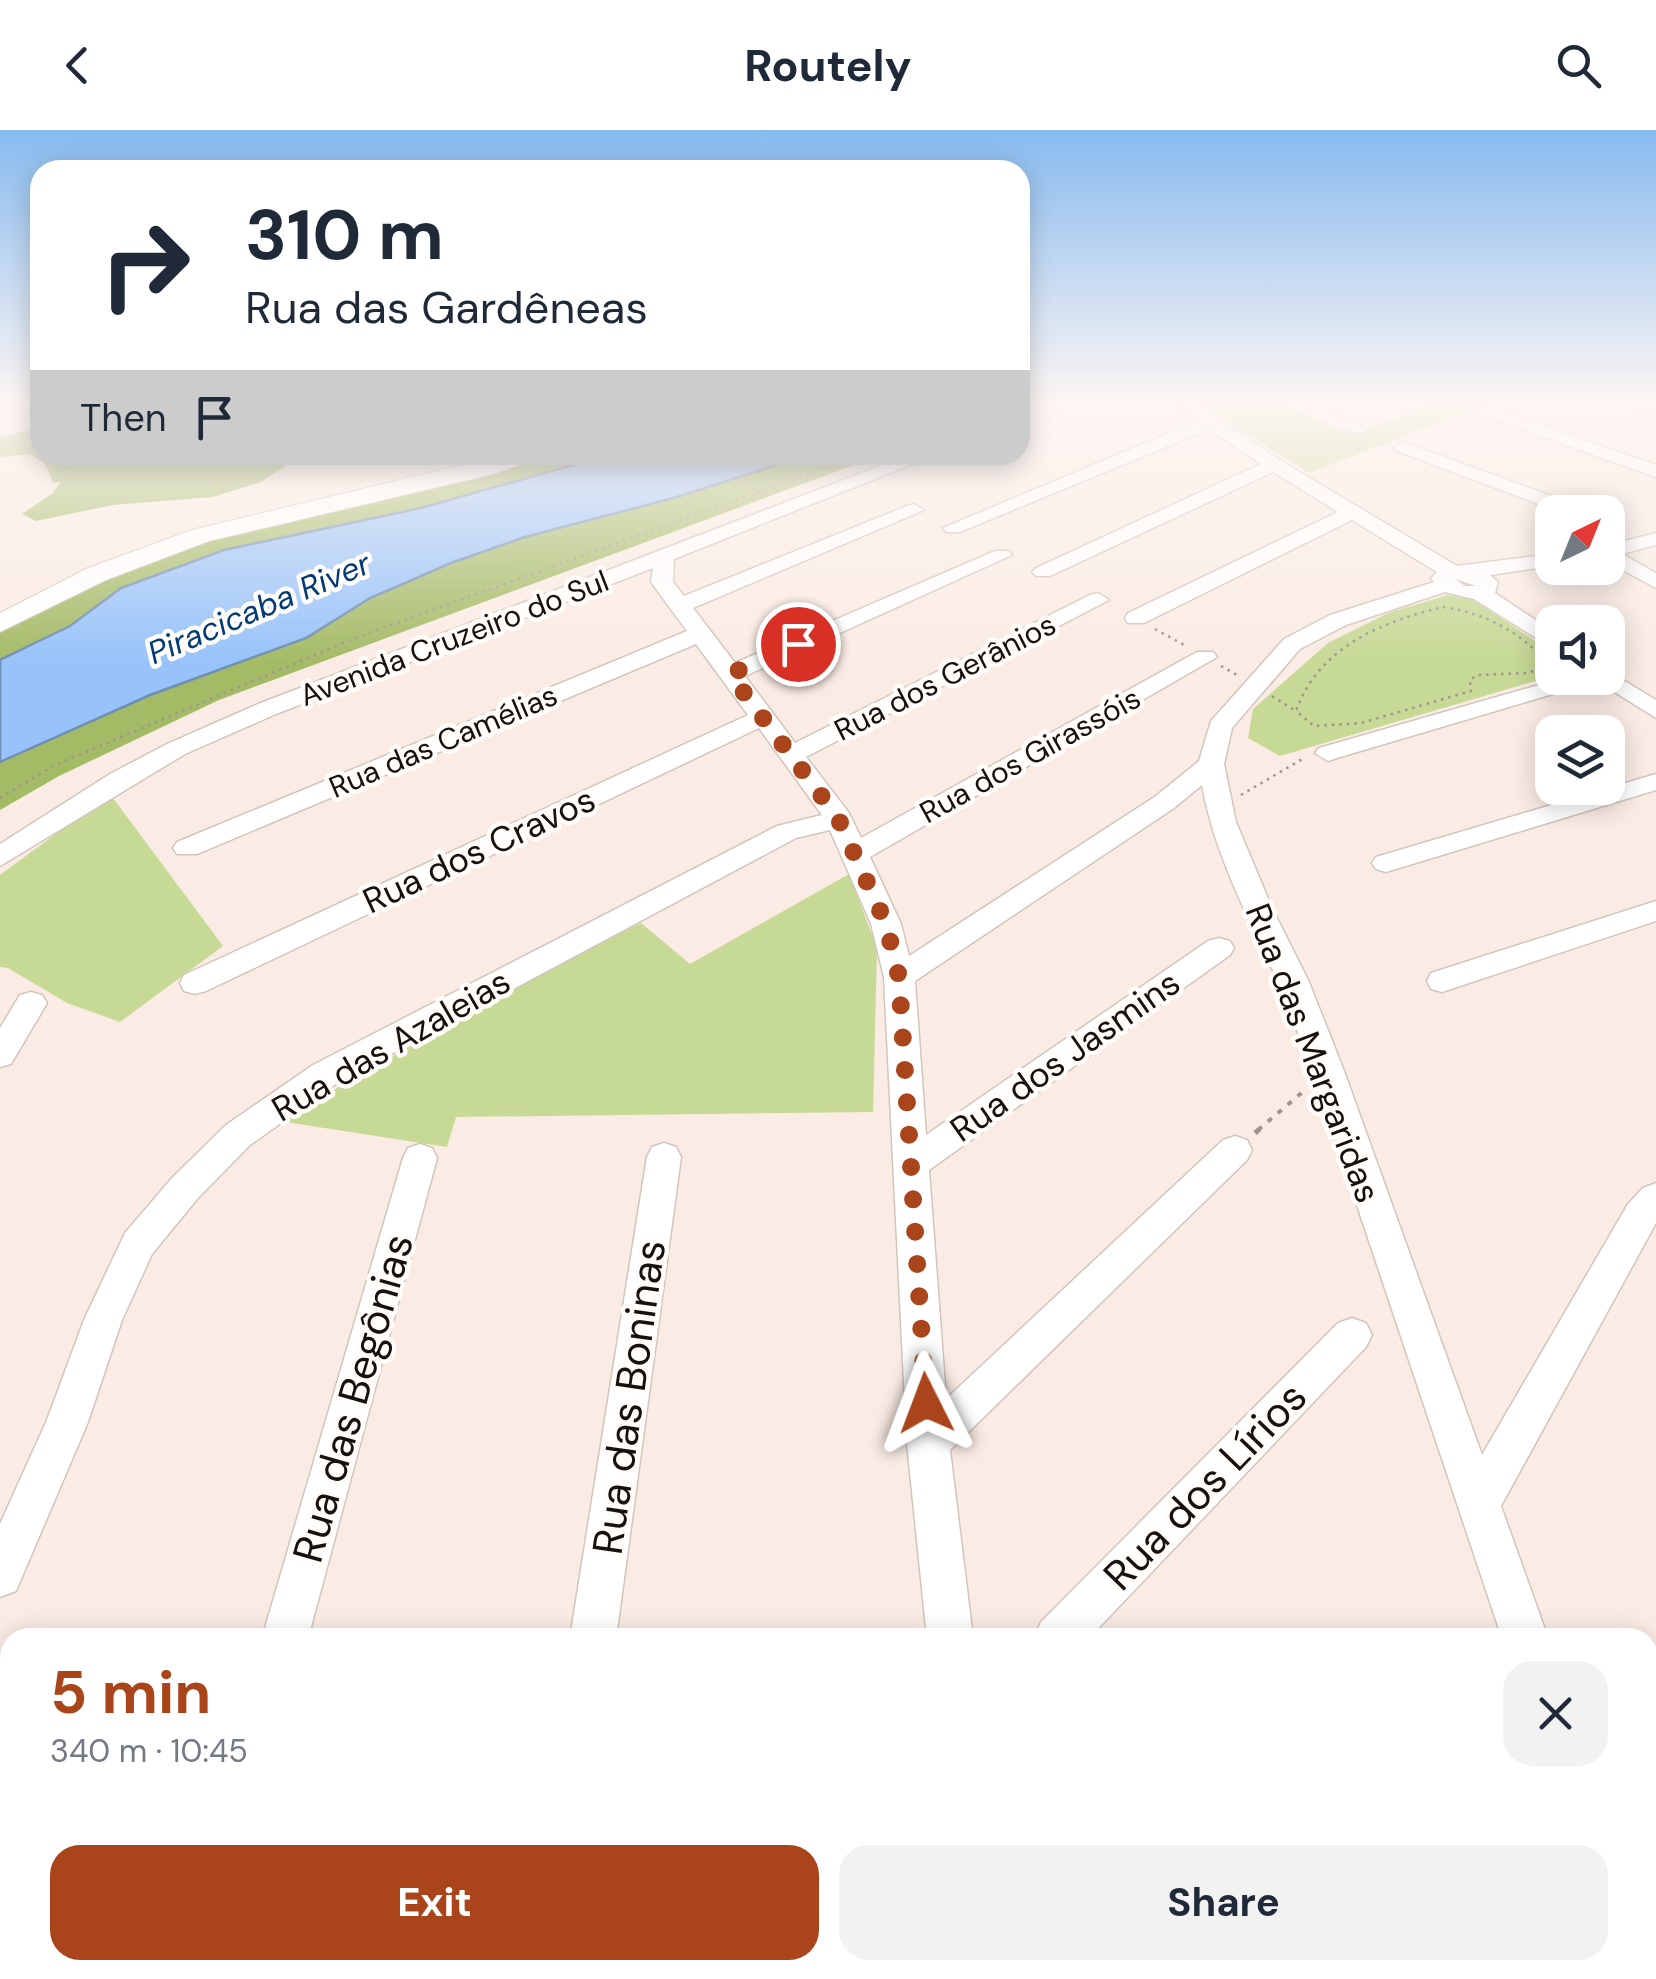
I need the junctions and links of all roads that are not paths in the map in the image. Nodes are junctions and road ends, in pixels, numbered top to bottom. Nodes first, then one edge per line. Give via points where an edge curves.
1 (367, 490) edge
2 (392, 490) edge
3 (854, 490) edge
4 (1045, 490) edge
5 (1219, 490) edge
6 (1315, 490) edge
7 (914, 510) dead end
8 (1352, 513) junction
9 (952, 528) dead end
10 (1625, 530) edge
11 (1654, 540) edge
12 (1625, 548) edge
13 (1002, 555) dead end
14 (1625, 563) edge
15 (1535, 564) edge
16 (1535, 568) edge
17 (1043, 572) dead end
18 (1454, 576) junction
19 (668, 582) junction
20 (1656, 582) edge
21 (1483, 587) junction
22 (1098, 600) dead end
23 (0, 615) edge
24 (1136, 618) dead end
25 (0, 624) edge
26 (1535, 628) edge
27 (700, 634) junction
28 (1205, 657) dead end
29 (730, 674) junction
30 (1625, 690) edge
31 (1535, 693) edge
32 (1656, 711) edge
33 (763, 717) junction
34 (1328, 753) road end
35 (792, 754) junction
36 (1656, 782) edge
37 (1217, 794) junction
38 (1166, 802) junction
39 (838, 818) junction
40 (186, 848) dead end
41 (854, 854) junction
42 (0, 857) edge
43 (1386, 862) dead end
44 (1656, 910) edge
45 (1219, 948) dead end
46 (899, 977) junction
47 (1442, 981) dead end
48 (195, 982) dead end
49 (31, 1003) dead end
50 (0, 1056) edge
51 (1235, 1150) road end
52 (420, 1158) dead end
53 (664, 1158) dead end
54 (911, 1164) junction
55 (1656, 1198) edge
56 (1352, 1335) dead end
57 (928, 1442) junction
58 (1480, 1500) junction
59 (0, 1575) edge
60 (288, 1628) edge
61 (594, 1628) edge
62 (949, 1628) edge
63 (1067, 1628) edge
64 (1522, 1628) edge

1 - 23 main road via 199,529 86,572
2 - 25 main road via 202,535 97,574
3 - 19 street, Avenida Cruzeiro do Sul
4 - 9 street
5 - 17 street
6 - 8 street
7 - 19 street
8 - 18 street
8 - 24 street
10 - 11 street
11 - 12 street
13 - 29 street
14 - 20 street
15 - 18 street
16 - 21 street
18 - 21 street
18 - 37 street via 1292,644 1220,726
19 - 27 street
19 - 42 street, Avenida Cruzeiro do Sul via 622,574 267,709 120,780
21 - 26 street
22 - 35 street, Rua dos Gerânios
27 - 29 street
27 - 40 street, Rua das Camélias
28 - 41 street, Rua dos Girassóis
29 - 33 street
30 - 32 street
31 - 34 street
33 - 35 street
33 - 48 street, Rua dos Cravos
35 - 39 street
36 - 43 street
37 - 38 street
37 - 38 street
37 - 58 street, Rua das Margaridas via 1257,908 1328,1071
38 - 46 street
39 - 41 street
39 - 59 street, Rua das Azaleias via 787,832 325,1074 238,1135 138,1244
41 - 46 street via 886,924
44 - 47 street
45 - 54 street, Rua dos Jasmins
46 - 54 street
49 - 50 street
51 - 57 street
52 - 60 street, Rua das Begônias
53 - 61 street, Rua das Boninas
54 - 57 street
55 - 58 street
56 - 63 street, Rua dos Lírios
57 - 62 street
58 - 64 street, Rua das Margaridas

